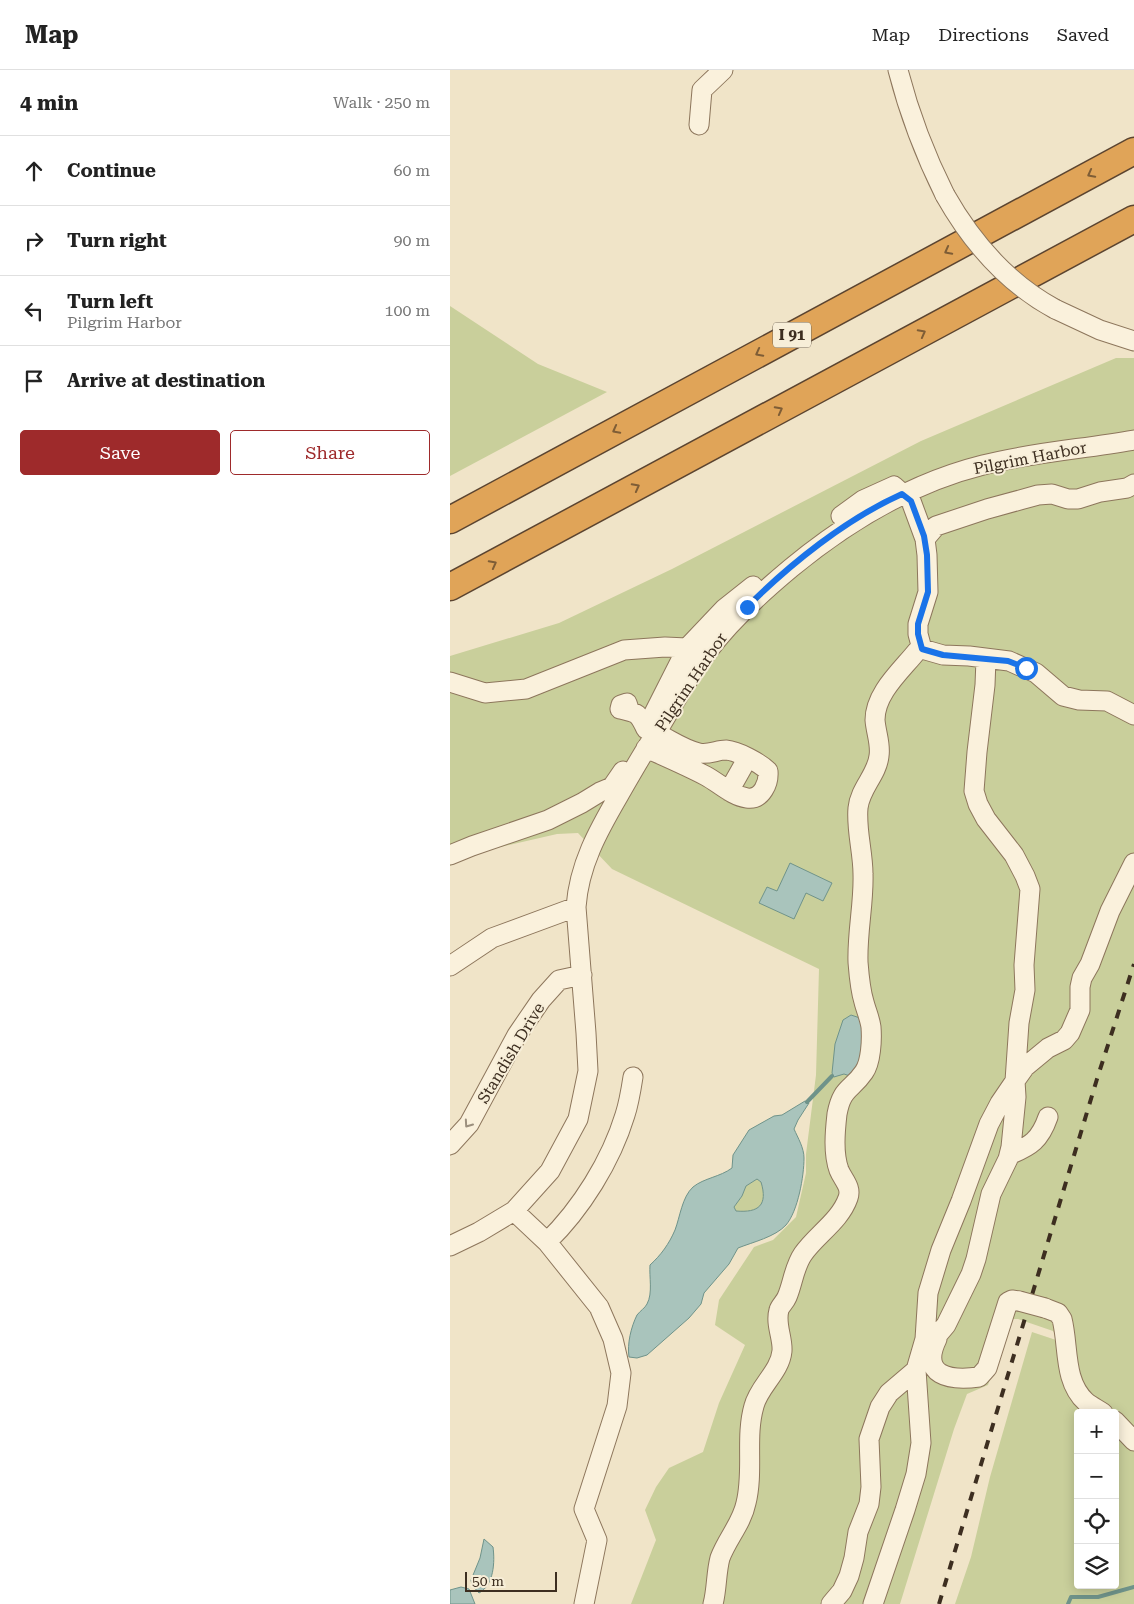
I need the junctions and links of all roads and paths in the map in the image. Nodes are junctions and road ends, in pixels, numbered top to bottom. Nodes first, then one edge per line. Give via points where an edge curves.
1 (723, 70) edge
2 (898, 70) edge
3 (699, 125) dead end
4 (1134, 151) edge
5 (1134, 219) edge
6 (1134, 341) edge
7 (1134, 440) edge
8 (1134, 484) edge
9 (897, 496) junction
10 (450, 520) edge
11 (925, 539) junction
12 (916, 572) dead end
13 (450, 587) edge
14 (687, 648) junction
15 (922, 649) junction
16 (986, 659) junction
17 (450, 682) edge
18 (629, 709) dead end
19 (1134, 715) edge
20 (649, 737) junction
21 (747, 758) junction
22 (729, 790) junction
23 (450, 856) edge
24 (1134, 863) edge
25 (576, 907) junction
26 (450, 966) edge
27 (582, 975) junction
28 (633, 1077) dead end
29 (1015, 1081) junction
30 (1048, 1117) dead end
31 (450, 1146) edge
32 (1009, 1155) junction
33 (514, 1211) junction
34 (547, 1242) junction
35 (450, 1246) edge
36 (942, 1330) junction
37 (923, 1346) junction
38 (916, 1370) junction
39 (1097, 1409) edge
40 (1119, 1425) edge
41 (1134, 1441) edge
42 (584, 1604) edge
43 (713, 1604) edge
44 (832, 1604) edge
45 (874, 1604) edge

1 - 3 street via 702,90
2 - 6 street, bridge via 926,155 945,195 968,231 993,261 1054,309
4 -> 10 highway, I 91
13 -> 5 highway
7 - 9 street, Pilgrim Harbor via 1027,455 982,465
8 - 11 street via 1078,499 1044,494 1004,504 936,526
9 - 11 street via 911,501
9 - 12 street via 910,529
9 - 14 street via 894,486 863,500 804,543 724,609
9 - 20 street, Pilgrim Harbor via 835,533 765,589 707,652
11 - 15 street via 928,592 918,624
14 - 17 street via 624,650 526,688 509,691 485,693
14 - 20 street
15 - 16 street via 943,655
15 - 43 street via 894,678 879,704 875,719 879,758 859,801 864,878 858,966 871,1033 866,1069 843,1093 837,1117 836,1157 849,1190 848,1196 834,1220 802,1255 779,1311 782,1351 754,1404 750,1421 746,1503 740,1522 720,1559
16 - 19 street via 1008,661 1026,668 1063,696 1107,701
16 - 29 street via 974,791 986,819 1014,855 1030,889 1025,990
18 - 20 street via 639,716
20 - 21 street via 696,752 708,754 724,750
20 - 22 street
20 - 23 street via 612,787 548,820
20 - 25 street, Pilgrim Harbor via 596,834 577,889
21 - 22 street
21 - 22 street via 768,771 768,783 763,791 751,798
24 - 29 street via 1082,978 1080,1010 1070,1033 1025,1066
25 - 26 street via 492,938
25 - 27 street, Pilgrim Harbor
27 -> 31 street, Standish Drive via 559,980 542,1000 517,1035 469,1124
27 - 33 street, Pilgrim Harbor via 588,1071 578,1119 550,1171
28 - 34 street via 626,1115 600,1175 560,1230
29 - 32 street via 1013,1139
29 - 37 street via 989,1124 937,1261 928,1293
30 - 32 street via 1034,1142
32 - 36 street via 991,1194 981,1245 971,1274
33 - 34 street
33 - 35 street, Pilgrim Harbor
34 - 42 street via 599,1307 613,1339 621,1373 617,1406 584,1509 597,1540
36 - 37 street
36 - 39 street, bridge via 932,1353 935,1369 956,1378 979,1377 987,1368 1008,1302 1016,1300 1055,1311 1062,1319 1068,1367 1076,1389
37 - 38 street
38 - 44 street via 889,1393 880,1407 870,1438 869,1504 858,1532 849,1576
38 - 45 street via 921,1443 916,1474
40 - 41 street

